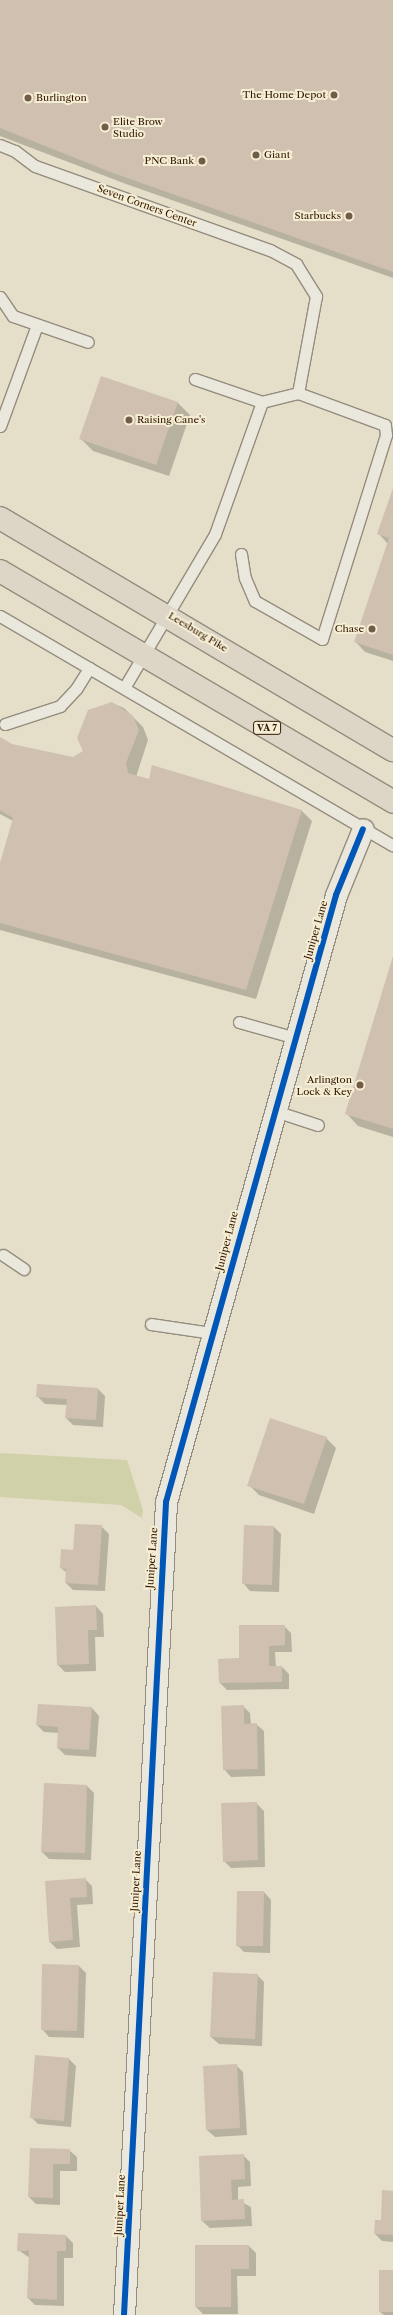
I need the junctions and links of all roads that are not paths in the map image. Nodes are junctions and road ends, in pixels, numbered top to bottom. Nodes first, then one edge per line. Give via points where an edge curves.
1 (0, 145) edge
2 (0, 297) edge
3 (38, 325) junction
4 (88, 342) dead end
5 (195, 379) dead end
6 (298, 393) junction
7 (262, 402) junction
8 (0, 426) edge
9 (0, 518) edge
10 (241, 554) dead end
11 (0, 571) edge
12 (168, 614) junction
13 (0, 616) edge
14 (144, 656) junction
15 (89, 668) junction
16 (124, 688) junction
17 (5, 724) dead end
18 (393, 750) edge
19 (393, 802) edge
20 (363, 829) junction
21 (393, 846) edge
22 (239, 1022) dead end
23 (296, 1038) junction
24 (275, 1111) junction
25 (318, 1125) dead end
26 (3, 1255) dead end
27 (24, 1269) dead end
28 (151, 1324) dead end
29 (212, 1333) junction
30 (124, 2315) edge

1 - 6 lane, Seven Corners Center via 15,151 35,166 270,250 296,264 316,296
2 - 3 lane via 13,316
3 - 4 lane
3 - 8 lane
5 - 7 lane
6 - 7 lane
6 - 10 lane via 385,425 386,435 322,639 255,601 245,578
7 - 12 lane via 214,534
9 - 12 main road, Leesburg Pike
11 - 14 main road, VA 7
12 - 14 lane
12 - 18 main road, Leesburg Pike
13 - 15 lane
14 - 16 lane
14 - 19 main road, VA 7
15 - 16 lane
15 - 17 lane via 76,689 60,706
16 - 20 lane
20 - 21 lane
20 - 23 street, Juniper Lane via 336,895
22 - 23 lane
23 - 24 street, Juniper Lane
24 - 25 lane
24 - 29 street, Juniper Lane
26 - 27 lane
28 - 29 lane
29 - 30 street, Juniper Lane via 166,1502

